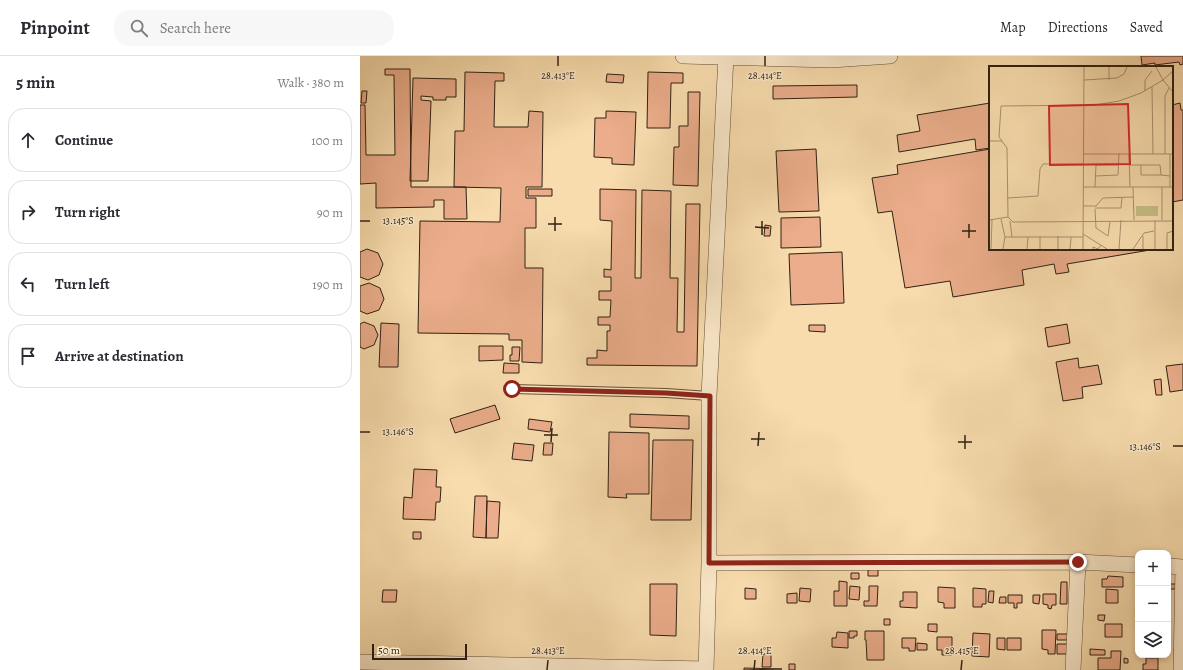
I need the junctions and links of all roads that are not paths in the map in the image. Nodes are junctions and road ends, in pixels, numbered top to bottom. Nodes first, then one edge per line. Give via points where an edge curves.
1 (683, 56) edge
2 (890, 56) edge
3 (726, 57) edge
4 (512, 389) dead end
5 (710, 396) junction
6 (1078, 562) junction
7 (709, 563) junction
8 (1135, 565) edge
9 (1171, 566) edge
10 (1183, 567) edge
11 (360, 662) edge
12 (706, 670) edge
13 (1074, 670) edge
14 (1181, 670) edge

1 - 3 street
2 - 3 street via 831,60
3 - 5 street
4 - 5 lane
5 - 7 street
6 - 7 street
6 - 8 street
6 - 13 street
7 - 12 street
9 - 10 street
10 - 14 street
11 - 12 street

